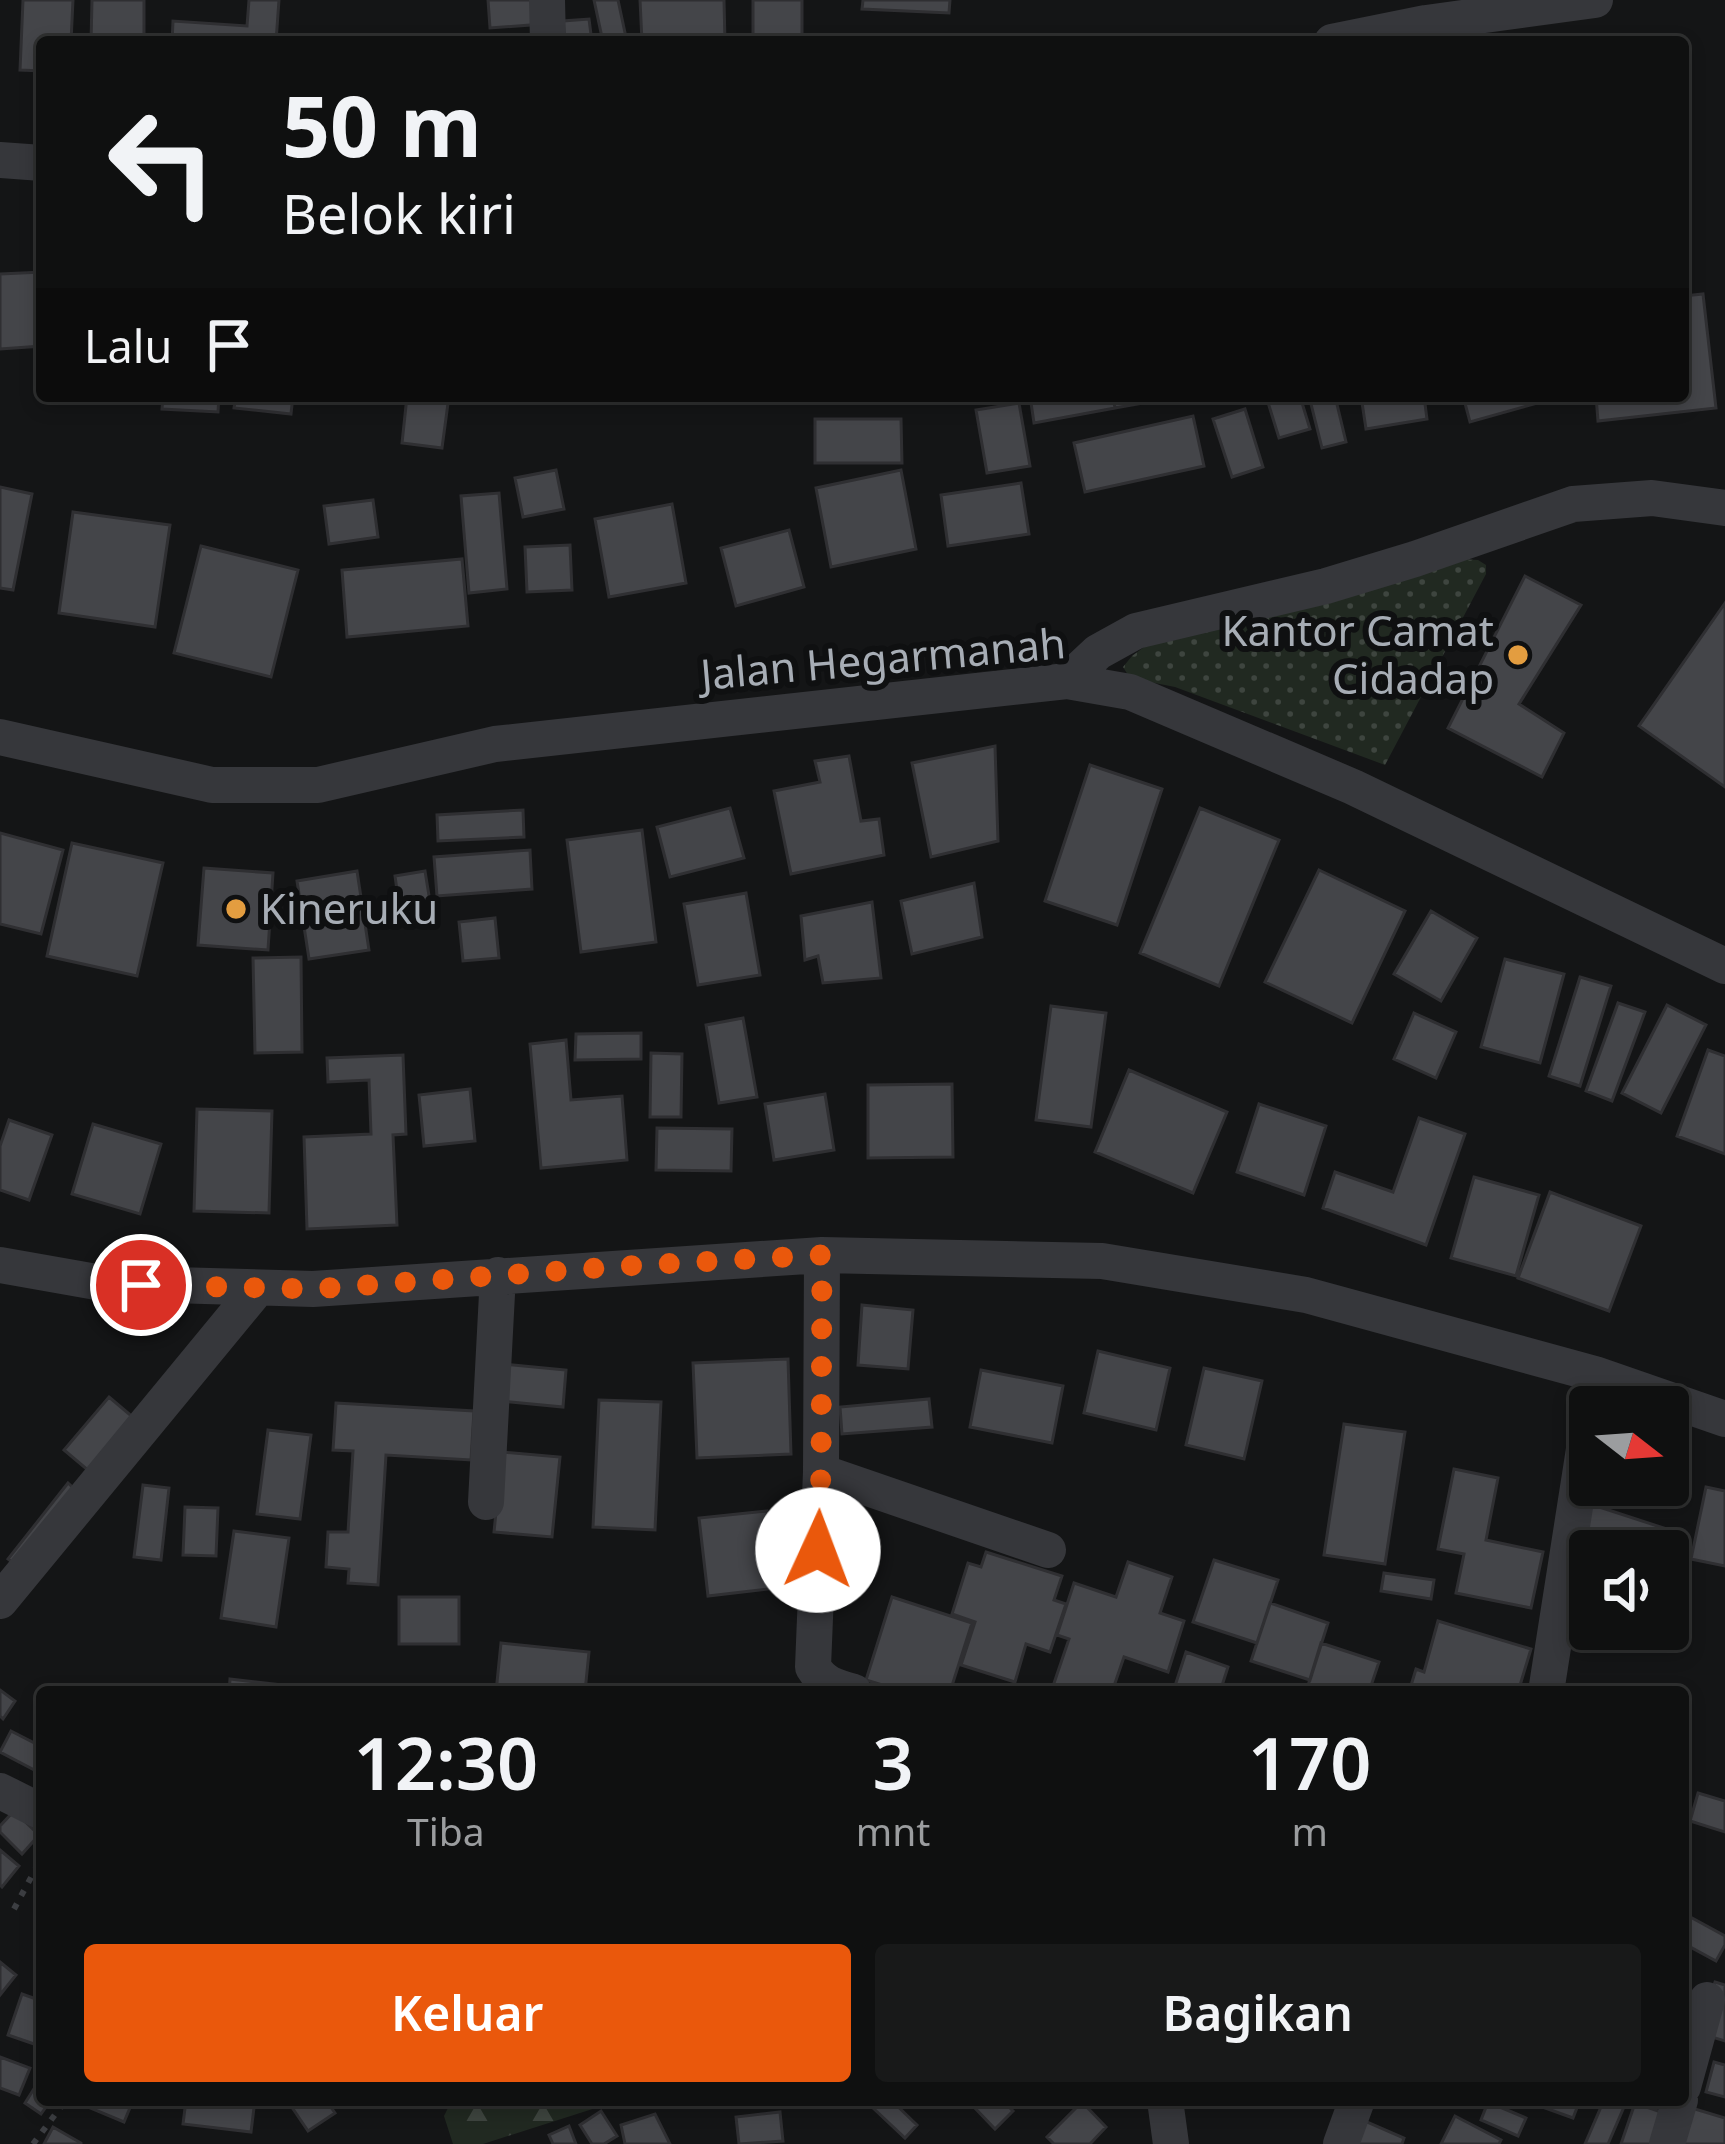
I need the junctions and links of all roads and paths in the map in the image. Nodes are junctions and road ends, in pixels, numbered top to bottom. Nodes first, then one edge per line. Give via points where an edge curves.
1 (547, 0) edge
2 (1595, 0) edge
3 (548, 36) edge
4 (1362, 36) edge
5 (0, 160) edge
6 (36, 163) edge
7 (1725, 508) edge
8 (1067, 681) junction
9 (0, 737) edge
10 (1722, 962) edge
11 (822, 1255) junction
12 (0, 1265) edge
13 (498, 1275) junction
14 (257, 1289) junction
15 (1569, 1389) edge
16 (1689, 1413) edge
17 (1725, 1419) edge
18 (821, 1472) junction
19 (486, 1502) dead end
20 (1575, 1506) edge
21 (1048, 1550) dead end
22 (0, 1601) edge
23 (834, 1686) edge
24 (1547, 1686) edge
25 (0, 1791) edge
26 (36, 1809) edge
27 (36, 1868) edge
28 (14, 1909) dead end
29 (1707, 2000) dead end
30 (1689, 2065) edge
31 (62, 2106) edge
32 (1166, 2106) edge
33 (1355, 2106) edge
34 (1677, 2106) edge
35 (33, 2144) edge
36 (1171, 2144) edge
37 (1341, 2144) edge
38 (1667, 2144) edge

1 - 3 street
2 - 4 street
5 - 6 street
7 - 8 street via 1652,498 1573,504 1326,586 1136,631
8 - 9 street, Jalan Hegarmanah via 496,744 318,785 212,785
8 - 10 street, Jalan Hegarmanah via 1130,692 1353,787
11 - 13 street
11 - 15 street via 1102,1261 1306,1295
11 - 18 street
12 - 14 street via 102,1283
13 - 14 street
13 - 19 street
14 - 22 street
16 - 17 street
18 - 21 street
18 - 23 street via 813,1667
20 - 24 street
25 - 26 street
27 - 28 path
29 - 30 street
31 - 35 path
32 - 36 street
33 - 37 street
34 - 38 street

